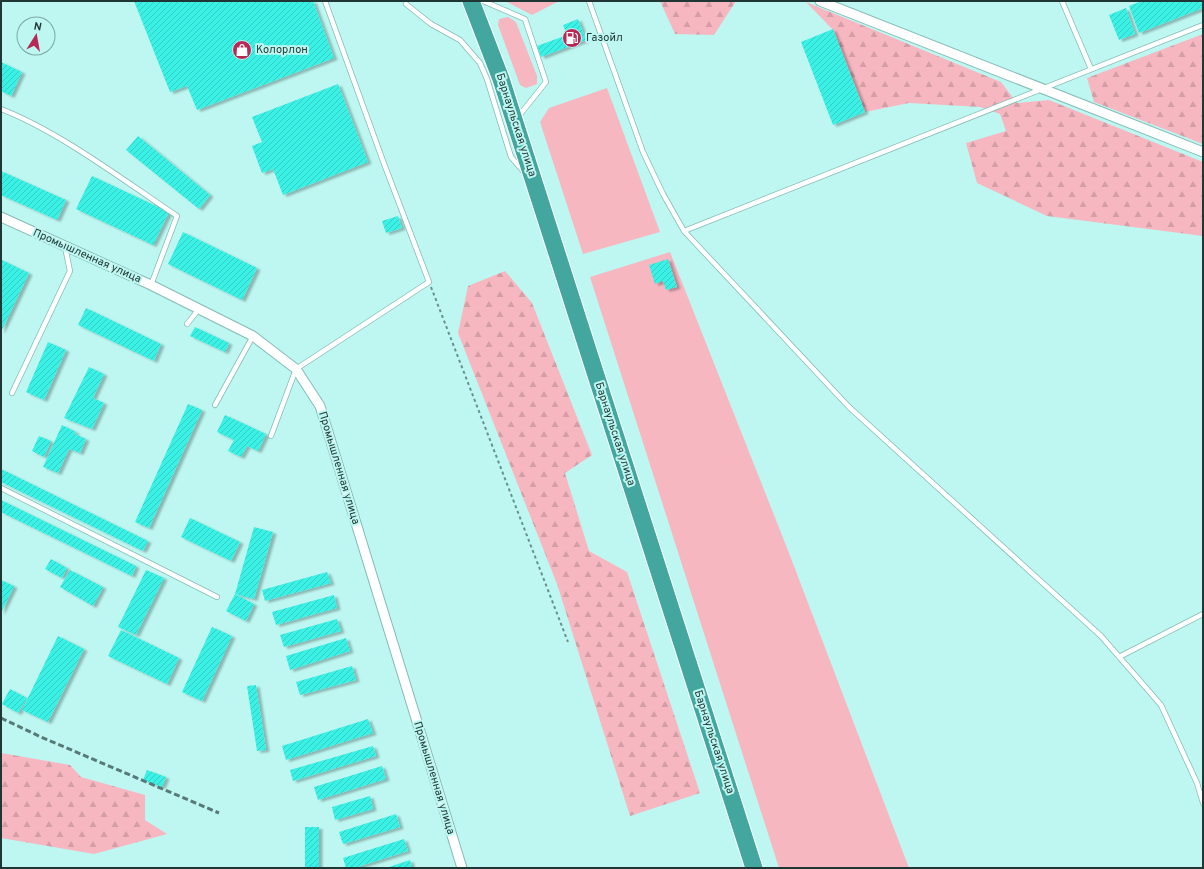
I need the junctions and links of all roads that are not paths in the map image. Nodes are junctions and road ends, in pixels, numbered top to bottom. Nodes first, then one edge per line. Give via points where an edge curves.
1 (325, 1) edge
2 (472, 1) edge
3 (483, 1) edge
4 (589, 1) edge
5 (820, 1) edge
6 (1062, 1) edge
7 (406, 4) dead end
8 (1203, 25) edge
9 (1091, 69) junction
10 (1044, 89) junction
11 (1, 109) edge
12 (515, 122) junction
13 (1203, 152) edge
14 (535, 186) junction
15 (1, 217) edge
16 (684, 231) junction
17 (65, 247) junction
18 (151, 285) junction
19 (199, 309) junction
20 (187, 324) dead end
21 (253, 336) junction
22 (296, 369) junction
23 (12, 393) dead end
24 (215, 405) dead end
25 (271, 436) dead end
26 (1, 488) edge
27 (217, 597) dead end
28 (1203, 614) edge
29 (1119, 657) junction
30 (1203, 802) edge
31 (462, 868) edge
32 (754, 868) edge

1 - 22 lane via 430,282
2 - 12 highway, Барнаульская улица
3 - 12 lane via 525,19 546,82
4 - 16 lane via 643,152
5 - 10 street
6 - 9 lane
7 - 14 lane via 431,24 460,40 480,63 511,157
8 - 9 lane
9 - 10 lane
10 - 13 street
10 - 16 lane
11 - 18 lane via 19,116 71,147 177,216
12 - 14 highway, Барнаульская улица
14 - 32 highway, Барнаульская улица
15 - 17 street, Промышленная улица
16 - 29 lane via 849,407 1101,636
17 - 18 street, Промышленная улица
17 - 23 lane via 70,271
18 - 19 street, Промышленная улица
19 - 20 lane
19 - 21 street, Промышленная улица
21 - 22 street, Промышленная улица
21 - 24 lane
22 - 25 lane
22 - 31 street, Промышленная улица via 320,406
26 - 27 lane
28 - 29 lane
29 - 30 lane via 1161,705 1197,783

